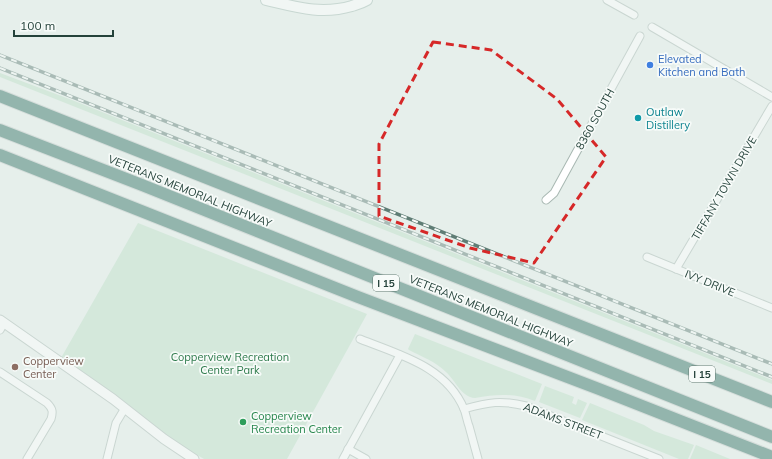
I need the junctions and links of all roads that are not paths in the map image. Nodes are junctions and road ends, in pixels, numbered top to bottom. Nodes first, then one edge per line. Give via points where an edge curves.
1 (266, 0) edge
2 (367, 0) edge
3 (607, 0) edge
4 (634, 15) dead end
5 (652, 27) dead end
6 (640, 36) dead end
7 (0, 96) edge
8 (772, 97) edge
9 (772, 106) edge
10 (0, 130) edge
11 (0, 155) edge
12 (546, 200) dead end
13 (647, 258) dead end
14 (676, 269) junction
15 (772, 308) edge
16 (2, 324) edge
17 (360, 339) dead end
18 (400, 355) junction
19 (0, 372) edge
20 (772, 402) edge
21 (125, 408) junction
22 (464, 409) junction
23 (772, 437) edge
24 (348, 449) junction
25 (772, 457) edge
26 (27, 459) edge
27 (107, 459) edge
28 (194, 459) edge
29 (343, 459) edge
30 (366, 459) edge
31 (478, 459) edge
32 (659, 459) edge

1 - 2 main road via 324,11 346,8
3 - 4 street
5 - 8 street
6 - 12 street, 8360 SOUTH via 554,193
7 - 20 highway, VETERANS MEMORIAL HIGHWAY / I 15
9 - 14 street, TIFFANY TOWN DRIVE
10 - 23 highway, VETERANS MEMORIAL HIGHWAY / I 15
11 - 25 highway
13 - 14 street, IVY DRIVE
14 - 15 street, IVY DRIVE
16 - 21 street
17 - 18 street
18 - 22 street via 418,362 441,377
18 - 24 street
19 - 26 street via 52,410 51,419
21 - 27 street via 116,423
21 - 28 street
22 - 31 street
22 - 32 street, ADAMS STREET via 500,402 526,406
24 - 29 street
24 - 30 street

